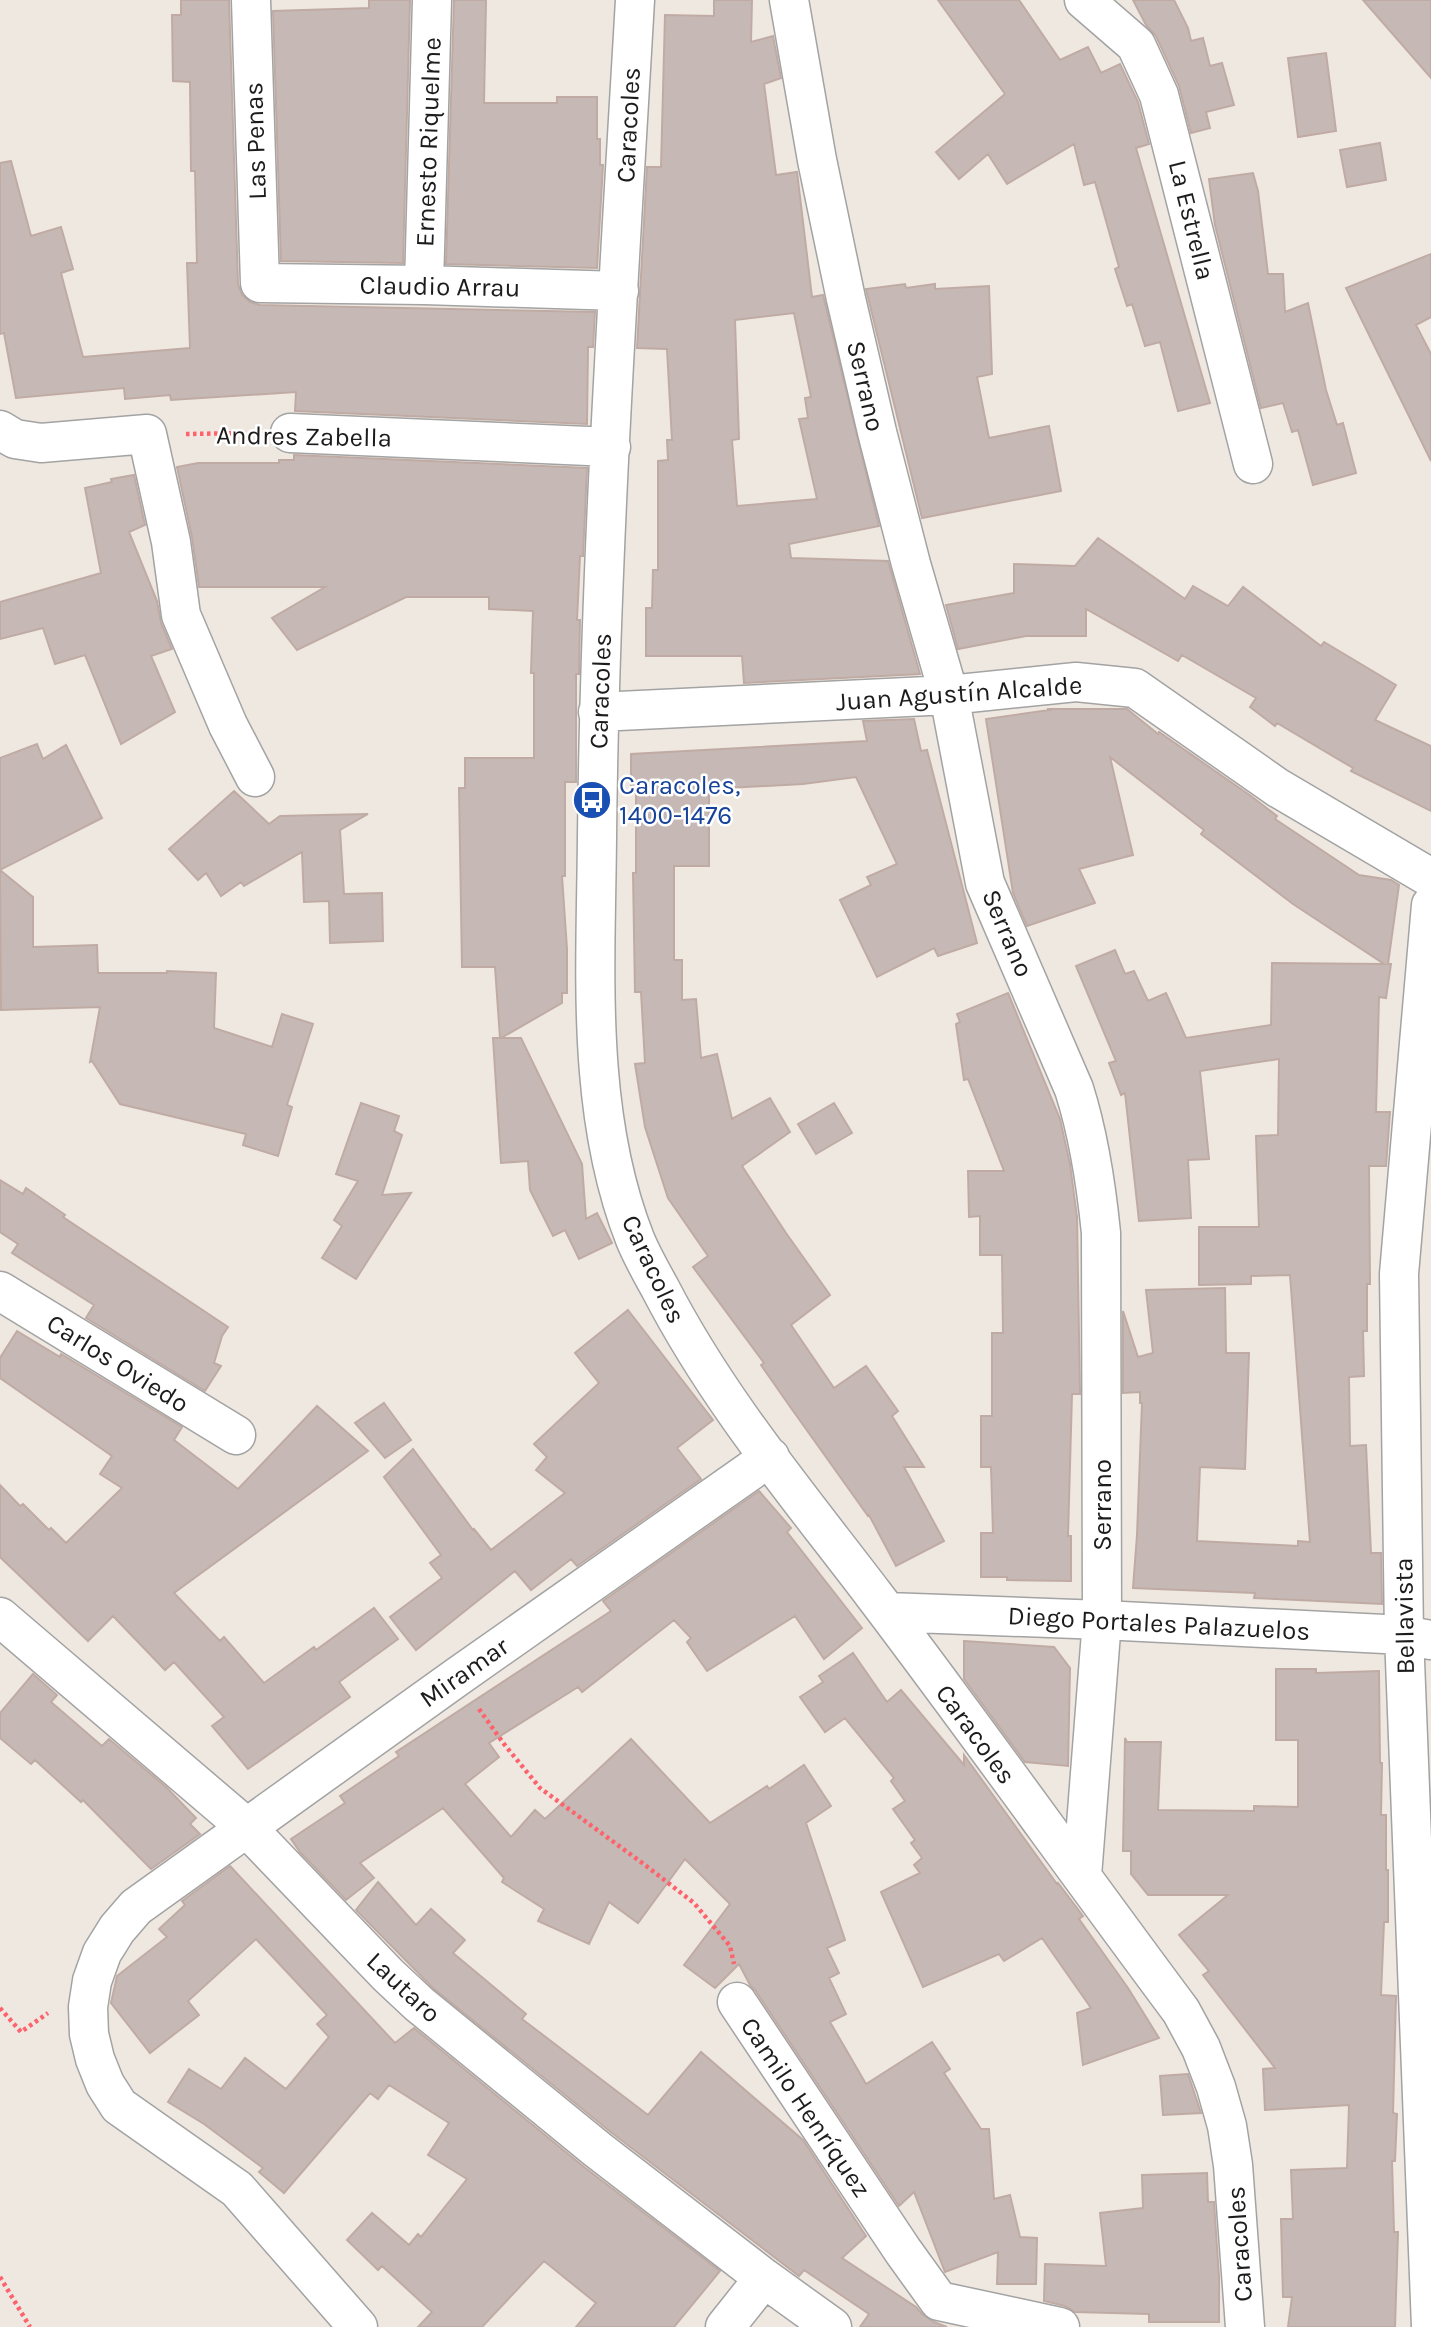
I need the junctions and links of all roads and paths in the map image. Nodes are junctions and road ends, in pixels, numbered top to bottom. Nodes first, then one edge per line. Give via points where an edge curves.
1 (251, 0) edge
2 (432, 0) edge
3 (635, 0) edge
4 (789, 0) edge
5 (1084, 0) edge
6 (260, 283) joint
7 (424, 285) junction
8 (619, 291) junction
9 (0, 430) edge
10 (290, 433) joint
11 (147, 434) junction
12 (611, 447) junction
13 (1253, 464) dead end
14 (949, 695) junction
15 (598, 712) junction
16 (255, 777) dead end
17 (1431, 878) edge
18 (1431, 905) edge
19 (0, 1290) edge
20 (236, 1435) dead end
21 (769, 1457) junction
22 (887, 1612) junction
23 (0, 1617) edge
24 (1102, 1620) junction
25 (1417, 1638) edge
26 (457, 1677) junction
27 (246, 1827) junction
28 (1082, 1876) junction
29 (737, 2002) joint
30 (0, 2277) edge
31 (764, 2278) junction
32 (30, 2327) edge
33 (358, 2327) edge
34 (725, 2327) edge
35 (832, 2327) edge
36 (1060, 2327) edge
37 (1245, 2327) edge
38 (1431, 2327) edge

1 - 6 street, Las Penas
2 - 7 street, Ernesto Riquelme
3 - 8 street, Caracoles
4 - 14 street, Serrano via 846,299
5 - 13 street, La Estrella via 1136,46 1159,95
6 - 7 street, Claudio Arrau
7 - 8 street, Claudio Arrau
8 - 12 street, Caracoles
9 - 11 street via 15,439 40,443
10 - 11 path, Andres Zabella
10 - 12 street, Andres Zabella
11 - 16 street via 171,541 181,615
12 - 15 street, Caracoles
14 - 15 street, Juan Agustín Alcalde
14 - 17 street, Juan Agustín Alcalde via 1076,682 1135,688 1278,788
14 - 24 street, Serrano via 985,883 1074,1089 1096,1177 1101,1233
15 - 21 street, Caracoles via 596,998 611,1156 635,1240 677,1323
18 - 25 street, Bellavista via 1399,1274
19 - 20 street, Carlos Oviedo
21 - 22 street, Caracoles
21 - 26 street, Miramar
22 - 24 street, Diego Portales Palazuelos
22 - 28 street, Caracoles
23 - 27 street, Lautaro
24 - 25 street, Diego Portales Palazuelos
24 - 28 street, Serrano
25 - 38 street, Bellavista
26 - 27 street, Miramar
26 - 29 path, Camilo Henríquez via 540,1788 694,1903 730,1946 737,1972
27 - 31 street, Lautaro via 419,2004
27 - 33 street, Miramar via 136,1907 117,1929 92,1980 88,2007 94,2059 119,2106 237,2189
28 - 37 street, Caracoles via 1181,2011 1216,2087 1233,2165
29 - 36 street, Camilo Henríquez via 939,2301
30 - 32 path
31 - 34 street
31 - 35 street, Lautaro

